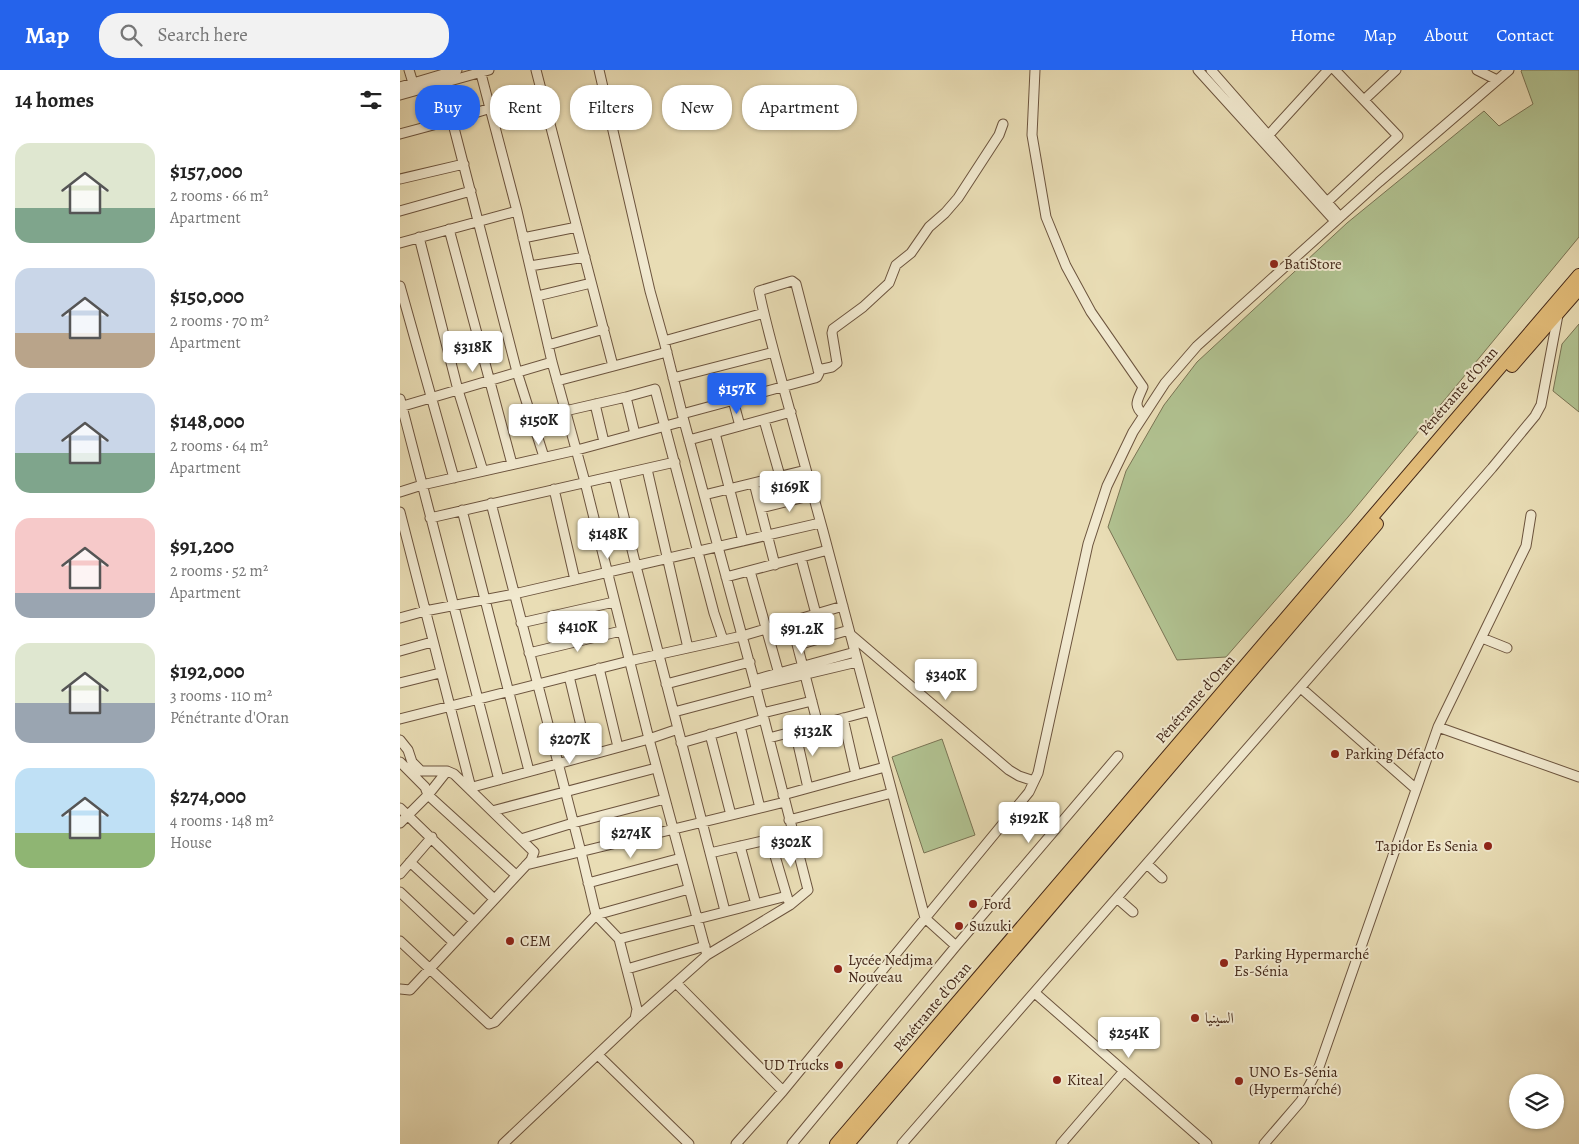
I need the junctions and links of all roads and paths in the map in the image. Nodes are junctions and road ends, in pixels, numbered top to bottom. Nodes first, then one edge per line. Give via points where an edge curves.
1 (409, 70) edge
2 (457, 70) edge
3 (536, 70) edge
4 (599, 70) edge
5 (1035, 70) edge
6 (1198, 70) edge
7 (1211, 70) edge
8 (1328, 70) edge
9 (1335, 70) edge
10 (1396, 70) edge
11 (1477, 70) edge
12 (1493, 70) edge
13 (1508, 70) edge
14 (483, 71) edge
15 (1498, 80) junction
16 (413, 83) junction
17 (400, 87) edge
18 (400, 95) edge
19 (1364, 100) junction
20 (490, 103) edge
21 (1003, 124) dead end
22 (415, 130) edge
23 (455, 130) edge
24 (497, 130) edge
25 (400, 134) edge
26 (1266, 138) junction
27 (464, 164) junction
28 (400, 179) edge
29 (471, 191) junction
30 (1327, 202) junction
31 (400, 211) edge
32 (517, 211) junction
33 (1338, 219) junction
34 (479, 221) junction
35 (577, 227) junction
36 (449, 229) junction
37 (419, 238) junction
38 (523, 238) junction
39 (400, 243) edge
40 (585, 257) junction
41 (530, 266) junction
42 (1579, 275) edge
43 (591, 282) junction
44 (400, 286) edge
45 (1579, 289) edge
46 (537, 296) junction
47 (764, 313) junction
48 (1558, 313) junction
49 (604, 329) junction
50 (664, 341) junction
51 (548, 345) junction
52 (667, 352) junction
53 (774, 352) junction
54 (552, 362) junction
55 (614, 366) junction
56 (818, 370) junction
57 (517, 372) junction
58 (673, 378) junction
59 (490, 381) junction
60 (557, 381) junction
61 (783, 386) junction
62 (458, 390) junction
63 (626, 396) junction
64 (431, 398) junction
65 (733, 400) junction
66 (401, 404) edge
67 (595, 404) junction
68 (565, 411) junction
69 (791, 412) junction
70 (1144, 415) junction
71 (683, 417) junction
72 (764, 420) junction
73 (665, 426) junction
74 (740, 426) junction
75 (715, 433) junction
76 (635, 434) junction
77 (689, 440) junction
78 (604, 442) junction
79 (576, 450) junction
80 (544, 457) junction
81 (675, 462) junction
82 (512, 464) junction
83 (647, 469) junction
84 (806, 470) junction
85 (482, 471) junction
86 (614, 476) junction
87 (780, 476) junction
88 (454, 478) junction
89 (585, 482) junction
90 (754, 483) junction
91 (422, 485) junction
92 (729, 488) junction
93 (554, 489) junction
94 (400, 492) edge
95 (704, 495) junction
96 (813, 495) junction
97 (492, 503) junction
98 (761, 508) junction
99 (462, 510) junction
100 (400, 512) edge
101 (1531, 515) dead end
102 (430, 518) junction
103 (820, 523) junction
104 (769, 535) junction
105 (743, 541) junction
106 (718, 547) junction
107 (828, 550) junction
108 (698, 552) junction
109 (801, 558) junction
110 (667, 559) junction
111 (775, 565) junction
112 (636, 566) junction
113 (750, 571) junction
114 (606, 573) junction
115 (726, 577) junction
116 (575, 580) junction
117 (514, 594) junction
118 (484, 600) junction
119 (614, 602) junction
120 (454, 606) junction
121 (843, 606) junction
122 (425, 611) junction
123 (816, 614) junction
124 (400, 618) edge
125 (791, 621) junction
126 (521, 624) junction
127 (766, 628) junction
128 (621, 631) junction
129 (850, 633) junction
130 (742, 636) junction
131 (1482, 638) junction
132 (723, 640) junction
133 (432, 642) junction
134 (798, 645) junction
135 (688, 648) junction
136 (1507, 648) dead end
137 (400, 651) edge
138 (855, 652) junction
139 (529, 653) junction
140 (659, 655) junction
141 (629, 661) junction
142 (750, 662) junction
143 (858, 662) junction
144 (599, 668) junction
145 (805, 671) junction
146 (440, 673) junction
147 (779, 674) junction
148 (568, 676) junction
149 (400, 683) edge
150 (537, 684) junction
151 (666, 684) junction
152 (756, 686) junction
153 (1301, 688) junction
154 (508, 691) junction
155 (478, 699) junction
156 (812, 701) junction
157 (448, 705) junction
158 (870, 711) junction
159 (674, 712) junction
160 (763, 716) junction
161 (843, 718) junction
162 (400, 719) edge
163 (818, 725) junction
164 (740, 726) junction
165 (1438, 727) junction
166 (678, 729) junction
167 (794, 731) junction
168 (710, 734) junction
169 (769, 738) junction
170 (648, 739) junction
171 (400, 740) edge
172 (682, 743) junction
173 (618, 747) junction
174 (408, 750) junction
175 (588, 755) junction
176 (1118, 756) dead end
177 (400, 758) edge
178 (400, 762) edge
179 (557, 763) junction
180 (885, 767) junction
181 (656, 768) junction
182 (447, 771) junction
183 (529, 771) junction
184 (856, 775) junction
185 (1579, 776) edge
186 (499, 780) junction
187 (1034, 781) junction
188 (470, 788) junction
189 (808, 788) junction
190 (1416, 789) junction
191 (564, 791) junction
192 (892, 793) junction
193 (428, 795) junction
194 (665, 799) junction
195 (784, 799) junction
196 (400, 808) edge
197 (760, 808) junction
198 (492, 811) junction
199 (730, 815) junction
200 (408, 816) junction
201 (790, 820) junction
202 (702, 822) junction
203 (400, 823) edge
204 (573, 823) junction
205 (673, 829) junction
206 (793, 834) junction
207 (432, 837) junction
208 (521, 839) junction
209 (770, 839) junction
210 (740, 846) junction
211 (581, 852) junction
212 (710, 853) junction
213 (681, 858) junction
214 (410, 862) junction
215 (1147, 864) junction
216 (525, 865) junction
217 (400, 874) edge
218 (516, 875) junction
219 (1162, 878) dead end
220 (588, 883) junction
221 (689, 889) junction
222 (400, 892) edge
223 (1117, 898) junction
224 (494, 899) junction
225 (788, 900) junction
226 (756, 904) junction
227 (725, 912) junction
228 (1133, 912) dead end
229 (596, 915) junction
230 (924, 918) junction
231 (697, 919) junction
232 (474, 921) junction
233 (619, 939) junction
234 (400, 941) edge
235 (454, 942) junction
236 (956, 946) junction
237 (706, 951) junction
238 (429, 968) junction
239 (627, 969) junction
240 (676, 983) junction
241 (400, 989) edge
242 (1034, 993) junction
243 (636, 1020) junction
244 (598, 1054) junction
245 (1124, 1071) junction
246 (783, 1091) junction
247 (503, 1144) edge
248 (689, 1144) edge
249 (736, 1144) edge
250 (792, 1144) edge
251 (836, 1144) edge
252 (848, 1144) edge
253 (902, 1144) edge
254 (1061, 1144) edge
255 (1207, 1144) edge
256 (1264, 1144) edge

1 - 16 street
2 - 16 street
3 - 35 street
4 - 50 street
5 - 70 street via 1032,135 1046,216 1066,266 1091,312 1143,387 1136,403
6 - 26 street
7 - 26 street
8 - 26 street
9 - 19 street
10 - 19 street
11 - 15 street
12 - 15 street
13 - 15 street
14 - 18 street
14 - 20 street
15 - 33 street
16 - 17 street
19 - 30 street via 1398,136
21 - 56 street via 958,198 929,227 911,253 896,265 889,283 834,327 836,363
22 - 25 street
23 - 27 street
24 - 32 street
26 - 30 street
26 - 33 street
27 - 28 street
27 - 29 street
29 - 31 street
29 - 34 street
30 - 33 street
32 - 34 street
32 - 38 street
33 - 70 street via 1197,346
34 - 36 street
34 - 57 street
35 - 38 street
35 - 40 street
36 - 37 street
36 - 59 street
37 - 39 street
37 - 62 street
38 - 41 street
40 - 41 street
40 - 43 street
41 - 46 street
42 - 251 highway, Pénétrante d'Oran
43 - 46 street
43 - 49 street
44 - 64 street
45 - 48 highway, Pénétrante d'Oran
46 - 51 street
47 - 50 street
47 - 53 street
47 - 56 street via 760,291 792,282 796,284
48 - 153 street via 1541,405 1535,416
48 - 252 highway, Pénétrante d'Oran
49 - 51 street
49 - 55 street
50 - 52 street
51 - 54 street
52 - 55 street
52 - 58 street
53 - 58 street
53 - 61 street
54 - 57 street
54 - 60 street
55 - 60 street
56 - 61 street via 819,375 815,378
57 - 59 street
57 - 80 street
58 - 71 street
59 - 62 street
59 - 82 street
60 - 68 street
61 - 65 street
61 - 69 street
62 - 64 street
62 - 85 street
63 - 67 street
63 - 73 street via 655,389
63 - 76 street
64 - 66 street
64 - 88 street
65 - 71 street
65 - 74 street
66 - 91 street
67 - 68 street
67 - 78 street
68 - 79 street
69 - 72 street
69 - 84 street
70 - 187 street via 1107,486 1088,544
71 - 73 street
71 - 77 street
72 - 74 street
72 - 87 street
73 - 76 street
73 - 81 street
74 - 75 street
75 - 77 street
75 - 92 street
76 - 78 street
77 - 95 street
78 - 79 street
79 - 80 street
79 - 89 street
80 - 82 street
81 - 83 street
81 - 108 street
82 - 85 street
83 - 86 street
83 - 110 street
84 - 87 street
84 - 96 street
85 - 88 street
86 - 89 street
86 - 112 street
87 - 90 street
88 - 91 street
89 - 93 street
89 - 114 street
90 - 92 street
90 - 98 street
91 - 94 street
91 - 102 street
92 - 95 street
92 - 105 street
93 - 97 street
93 - 116 street
95 - 106 street
96 - 98 street
96 - 103 street
97 - 99 street
97 - 117 street
98 - 104 street
99 - 102 street
99 - 118 street
100 - 122 street
101 - 131 street via 1526,546
102 - 120 street
103 - 104 street
103 - 107 street
104 - 105 street
104 - 111 street
105 - 106 street
106 - 108 street
106 - 115 street
107 - 109 street
107 - 121 street
108 - 110 street
108 - 132 street
109 - 111 street
109 - 123 street
110 - 112 street
110 - 135 street
111 - 113 street
112 - 114 street
112 - 140 street
113 - 115 street
113 - 127 street
114 - 116 street
114 - 119 street
115 - 130 street
116 - 117 street
117 - 118 street
117 - 126 street
118 - 120 street
118 - 154 street
119 - 126 street
119 - 128 street
120 - 122 street
120 - 155 street
121 - 123 street
121 - 129 street
122 - 124 street
122 - 133 street
123 - 125 street
125 - 127 street
125 - 134 street
126 - 139 street
127 - 130 street
127 - 147 street
128 - 139 street
128 - 141 street
129 - 134 street
129 - 138 street
129 - 187 street via 1009,770
130 - 132 street
130 - 142 street
131 - 136 street
131 - 165 street
132 - 135 street
133 - 137 street
133 - 146 street
134 - 145 street
135 - 140 street
138 - 143 street
138 - 145 street
139 - 150 street
140 - 141 street
140 - 151 street
141 - 144 street
141 - 170 street
142 - 151 street
142 - 152 street
143 - 145 street
143 - 158 street
144 - 148 street
144 - 173 street
145 - 147 street
145 - 152 street
145 - 156 street
146 - 149 street
146 - 157 street
147 - 152 street
148 - 150 street
148 - 175 street
150 - 154 street
150 - 179 street
151 - 159 street
152 - 159 street
152 - 160 street
153 - 190 street
153 - 215 street
154 - 155 street
154 - 183 street
155 - 157 street
155 - 186 street
156 - 160 street
156 - 163 street
157 - 162 street
157 - 188 street
158 - 161 street
158 - 180 street
159 - 166 street
160 - 164 street
160 - 169 street
161 - 163 street
161 - 184 street
163 - 167 street
164 - 168 street
164 - 197 street
165 - 185 street
165 - 190 street
166 - 170 street
166 - 172 street
167 - 169 street
167 - 189 street
168 - 172 street
168 - 199 street
169 - 195 street
170 - 173 street
170 - 181 street
171 - 174 street
172 - 202 street
173 - 175 street
174 - 177 street
174 - 182 street via 412,762 421,771
175 - 179 street
176 - 236 street
178 - 193 street via 425,787
179 - 183 street
179 - 191 street
180 - 184 street
180 - 192 street
181 - 191 street
181 - 194 street
182 - 188 street
182 - 193 street
183 - 186 street
184 - 189 street
186 - 188 street
187 - 230 street via 1029,792
188 - 198 street
189 - 195 street
190 - 256 street via 1318,1068 1301,1101
191 - 198 street
191 - 204 street
192 - 201 street
192 - 230 street
193 - 200 street
193 - 218 street
194 - 204 street
194 - 205 street
195 - 197 street
195 - 201 street
196 - 200 street
197 - 199 street
198 - 208 street
199 - 202 street
200 - 203 street
200 - 207 street
201 - 206 street
202 - 205 street
202 - 212 street
204 - 208 street
204 - 211 street
205 - 211 street
205 - 213 street
206 - 209 street
206 - 225 street via 808,890
207 - 214 street
207 - 224 street
208 - 216 street via 534,852
209 - 210 street
209 - 225 street
210 - 212 street
210 - 226 street
211 - 216 street
211 - 220 street
212 - 227 street
213 - 220 street
213 - 221 street
214 - 217 street
214 - 232 street
215 - 219 street
215 - 223 street
216 - 218 street
218 - 224 street
220 - 229 street
221 - 229 street
221 - 231 street
222 - 235 street
223 - 228 street
223 - 242 street
224 - 232 street
225 - 226 street
225 - 237 street
226 - 227 street
227 - 231 street
229 - 233 street
229 - 238 street via 495,1022 489,1024
230 - 236 street
230 - 246 street
231 - 233 street
231 - 237 street
232 - 235 street
233 - 239 street
234 - 238 street
235 - 238 street
236 - 250 street
237 - 239 street
237 - 240 street
238 - 241 street via 410,990
239 - 243 street via 637,1009
240 - 243 street
240 - 246 street
242 - 245 street
242 - 253 street
243 - 244 street
244 - 247 street
244 - 248 street
245 - 254 street
245 - 255 street
246 - 249 street

